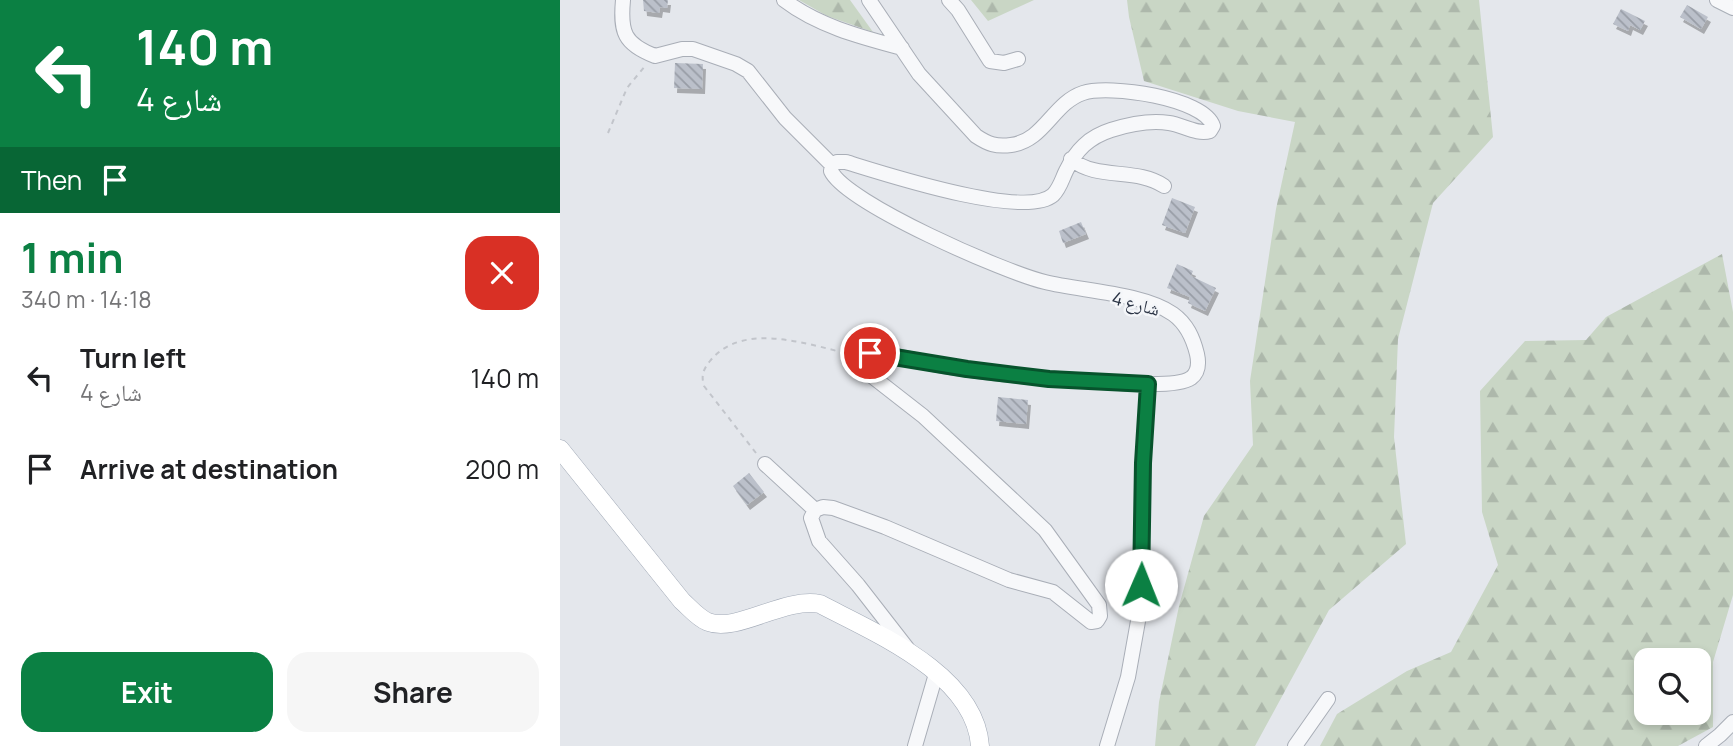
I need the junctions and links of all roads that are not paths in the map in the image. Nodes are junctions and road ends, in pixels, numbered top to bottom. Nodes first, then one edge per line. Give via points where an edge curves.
1 (623, 0) edge
2 (784, 0) edge
3 (869, 0) edge
4 (948, 0) edge
5 (1717, 0) edge
6 (1733, 8) edge
7 (902, 48) junction
8 (1017, 59) dead end
9 (1072, 159) junction
10 (832, 165) junction
11 (1164, 186) dead end
12 (1148, 384) junction
13 (560, 449) edge
14 (765, 464) road end
15 (815, 510) junction
16 (910, 652) junction
17 (936, 674) junction
18 (1328, 699) dead end
19 (1733, 722) edge
20 (915, 746) edge
21 (980, 746) edge
22 (1107, 746) edge
23 (1295, 746) edge
24 (1706, 746) edge

1 - 10 street via 623,32 628,41 655,55 693,49 748,71 785,118
2 - 7 street via 839,29
3 - 7 street
4 - 8 street via 990,61
5 - 6 street
7 - 9 street via 949,110 986,144 1023,143 1069,100 1098,90 1116,89 1181,104 1211,119 1213,126 1203,133 1158,122 1130,124 1089,139
9 - 10 street via 1053,194 1023,203 915,183 846,162
9 - 11 street via 1079,166 1146,177
10 - 12 street, شارع 4 via 838,183 966,253 1041,281 1127,297 1172,313 1191,335 1198,370 1184,381
12 - 15 street, شارع 4 via 1049,379 875,353 858,359 864,370 923,416 1045,530 1091,592 1099,606 1097,621 1091,622 1053,592 1009,580 833,508
12 - 22 street via 1140,610 1128,677
13 - 16 main road via 682,601 706,621 733,622 810,602
14 - 15 street
15 - 16 street via 811,517 819,541
16 - 17 main road
17 - 20 street
17 - 21 main road via 954,689 975,720
18 - 23 street
19 - 24 street

